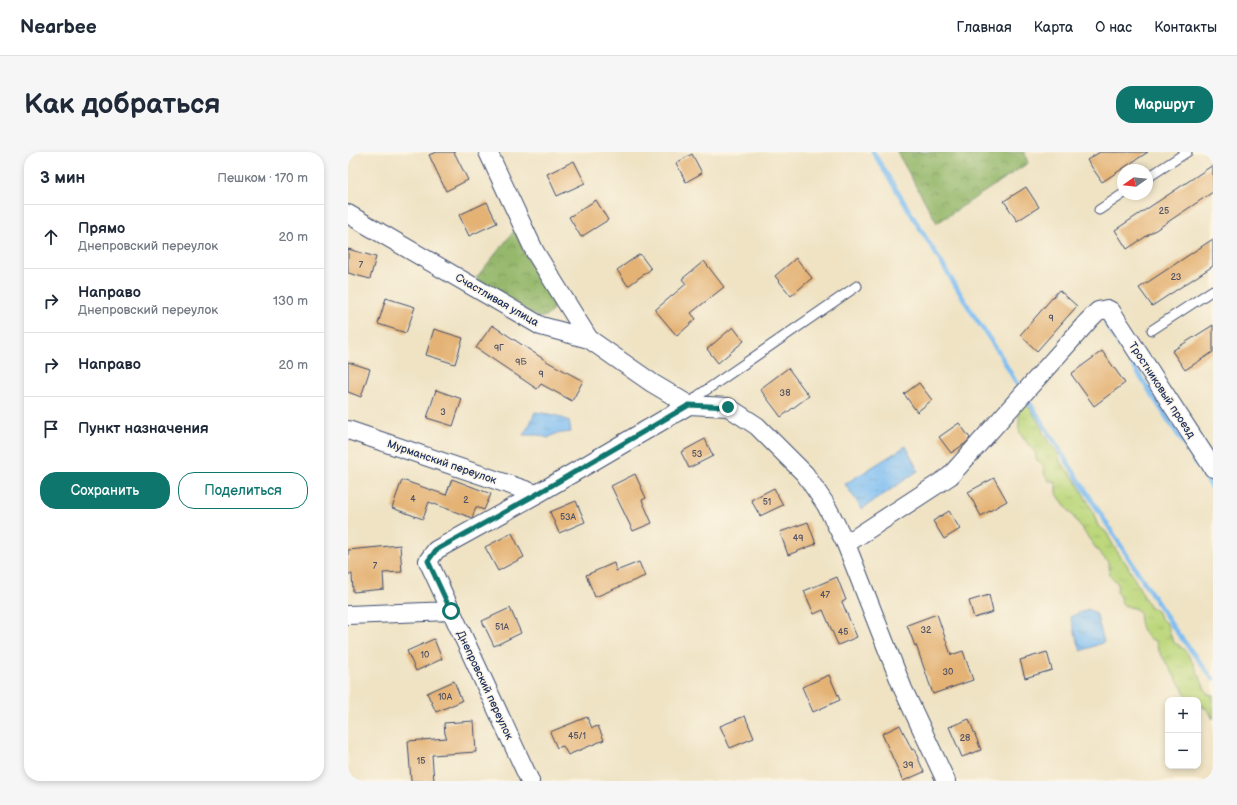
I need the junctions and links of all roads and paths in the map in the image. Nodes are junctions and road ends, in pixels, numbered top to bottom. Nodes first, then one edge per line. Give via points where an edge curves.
1 (488, 152) edge
2 (1187, 152) edge
3 (1153, 174) edge
4 (1117, 198) edge
5 (1099, 210) dead end
6 (348, 214) edge
7 (857, 286) dead end
8 (1213, 290) edge
9 (1152, 330) dead end
10 (589, 339) junction
11 (689, 405) junction
12 (348, 430) edge
13 (1213, 468) edge
14 (537, 494) junction
15 (846, 544) junction
16 (451, 611) junction
17 (348, 615) edge
18 (530, 781) edge
19 (946, 781) edge

1 - 10 street via 535,252
2 - 3 lane
4 - 5 lane
6 - 10 street, Счастливая улица via 541,326
7 - 11 lane via 699,395
8 - 9 lane
10 - 11 street, Счастливая улица via 652,383
11 - 14 street, Днепровский переулок
11 - 15 street via 728,407 757,426 805,474 826,505
12 - 14 street, Мурманский переулок
13 - 15 street, Тростниковый проезд via 1111,311 1107,309 1098,311 1089,320 950,476
14 - 16 street, Днепровский переулок via 436,550 428,561
15 - 19 street via 903,689
16 - 17 street
16 - 18 street, Днепровский переулок

